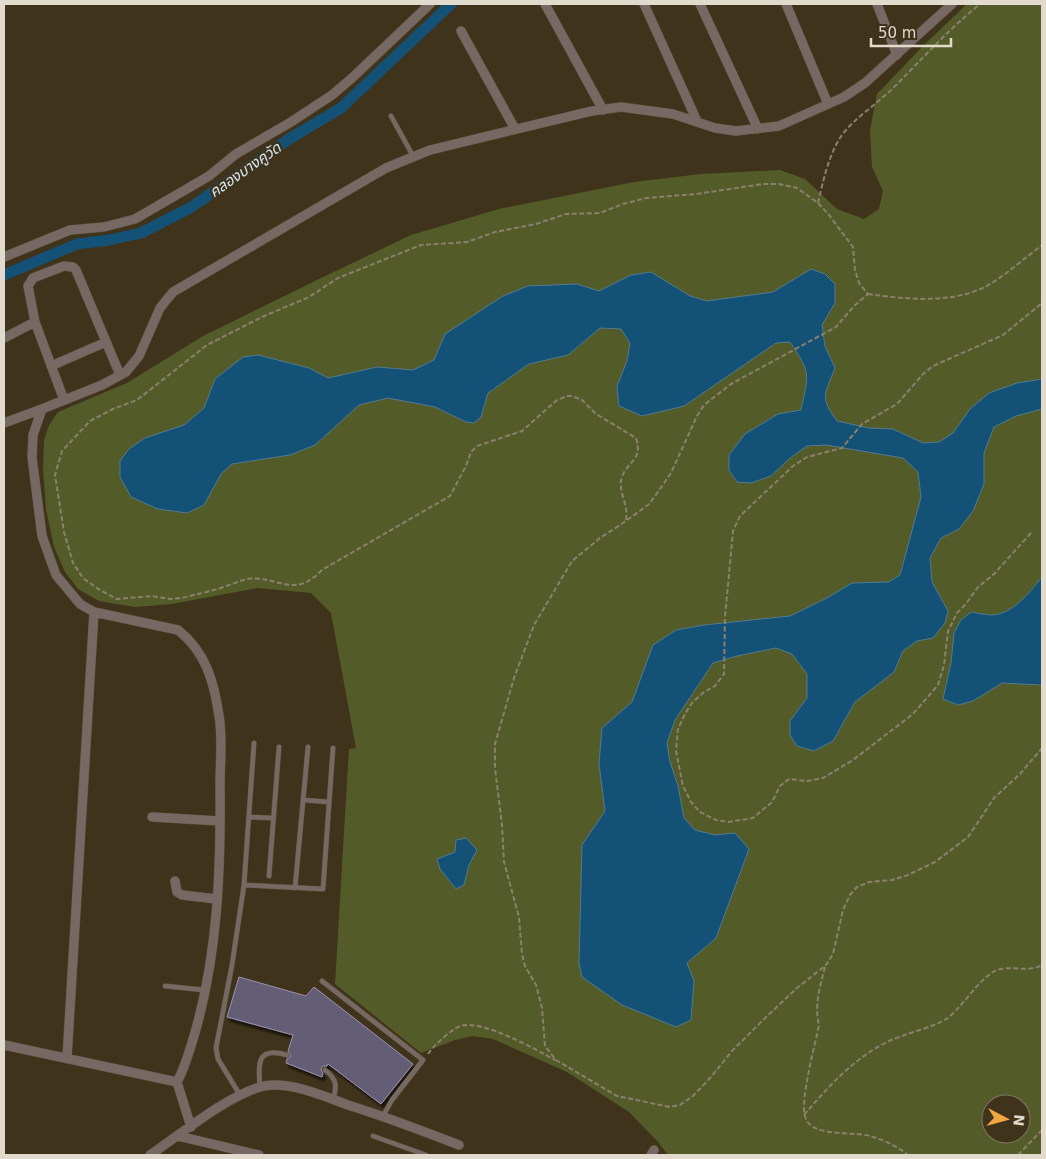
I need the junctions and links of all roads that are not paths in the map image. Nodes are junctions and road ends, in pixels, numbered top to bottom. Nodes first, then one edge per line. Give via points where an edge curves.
1 (430, 4) edge
2 (545, 4) edge
3 (644, 4) edge
4 (700, 4) edge
5 (786, 4) edge
6 (877, 4) edge
7 (952, 4) edge
8 (461, 30) dead end
9 (897, 55) junction
10 (828, 104) junction
11 (603, 110) junction
12 (391, 116) dead end
13 (697, 122) junction
14 (514, 129) junction
15 (758, 129) junction
16 (413, 156) junction
17 (4, 257) edge
18 (35, 322) junction
19 (4, 338) edge
20 (106, 342) junction
21 (51, 366) junction
22 (120, 375) junction
23 (64, 400) junction
24 (42, 409) junction
25 (4, 423) edge
26 (94, 612) junction
27 (254, 743) dead end
28 (308, 746) dead end
29 (279, 747) dead end
30 (333, 748) dead end
31 (303, 800) junction
32 (329, 802) junction
33 (152, 817) dead end
34 (249, 817) junction
35 (273, 818) junction
36 (220, 820) junction
37 (269, 876) dead end
38 (175, 881) dead end
39 (244, 885) junction
40 (295, 888) junction
41 (216, 899) junction
42 (322, 981) dead end
43 (165, 986) dead end
44 (205, 990) junction
45 (4, 1045) edge
46 (288, 1055) dead end
47 (67, 1058) junction
48 (325, 1070) dead end
49 (177, 1082) junction
50 (260, 1087) junction
51 (240, 1096) junction
52 (333, 1100) junction
53 (383, 1116) junction
54 (190, 1127) junction
55 (178, 1136) junction
56 (373, 1136) dead end
57 (459, 1145) dead end
58 (150, 1155) edge
59 (255, 1155) edge
60 (426, 1155) edge

1 - 17 street via 332,95 236,154 209,176 135,219 104,228 70,230
2 - 11 street
3 - 13 street
4 - 15 street
5 - 10 street
6 - 9 street
7 - 9 street
8 - 14 street
9 - 10 street via 865,83
10 - 15 street via 779,126
11 - 13 street via 656,111
11 - 14 street
12 - 16 lane
13 - 15 street via 736,131
14 - 16 street
16 - 22 street via 386,168 174,292 160,308 139,356
18 - 19 street
18 - 20 street via 28,286 30,281 69,266 76,270
18 - 21 street
20 - 21 street
20 - 22 street
21 - 23 street
22 - 23 street
23 - 24 street
24 - 25 street
24 - 26 street via 33,435 32,457 42,536 56,575 80,604
26 - 36 street via 178,630 189,638 201,655 212,681 220,718
26 - 47 street
27 - 34 lane
28 - 31 lane
29 - 35 lane
30 - 32 lane
31 - 32 lane
31 - 40 lane
32 - 40 lane via 323,889
33 - 36 street
34 - 35 lane
34 - 39 lane
35 - 37 lane
36 - 41 street
38 - 41 street via 177,892 182,895
39 - 40 lane
39 - 51 lane via 216,1048 218,1059
41 - 44 street
42 - 53 lane via 423,1060
43 - 44 lane
44 - 49 street via 184,1070
45 - 47 street
46 - 50 lane via 276,1052 262,1057 259,1064
47 - 49 street
48 - 52 lane via 334,1076 336,1082
49 - 54 street
50 - 51 street
50 - 52 street via 288,1086
51 - 54 street
52 - 53 street
53 - 57 street
54 - 55 street
55 - 58 street
55 - 59 street
56 - 60 lane

